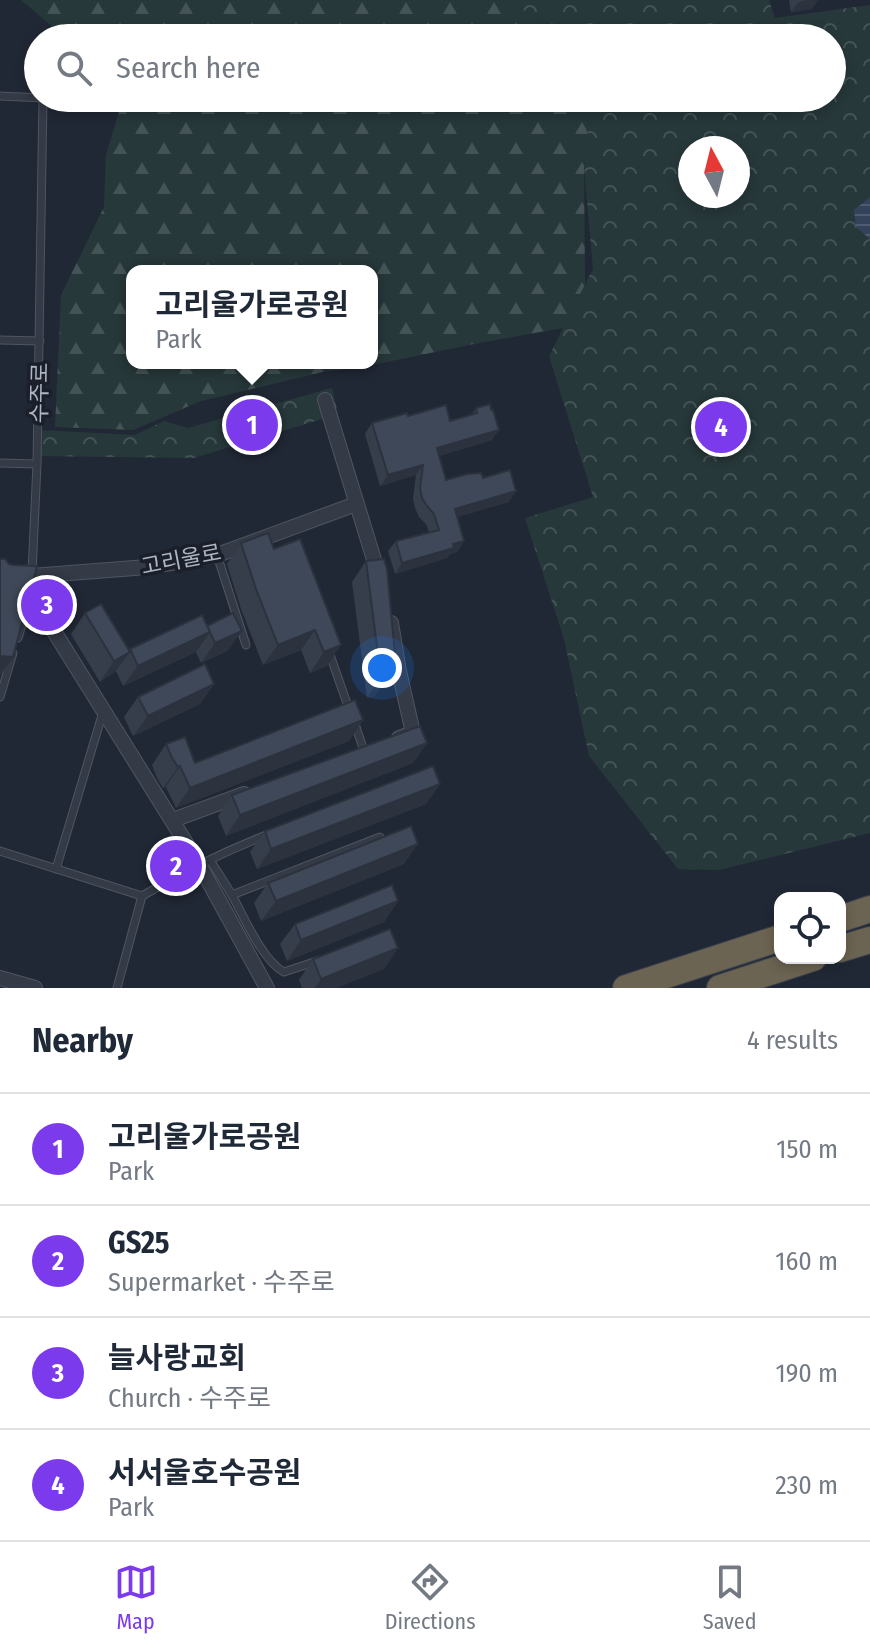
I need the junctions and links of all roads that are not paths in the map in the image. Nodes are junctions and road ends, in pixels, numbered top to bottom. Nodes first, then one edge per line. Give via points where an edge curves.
1 (0, 96) edge
2 (24, 97) edge
3 (43, 112) edge
4 (0, 340) edge
5 (40, 341) junction
6 (325, 400) dead end
7 (0, 463) edge
8 (37, 464) junction
9 (356, 504) junction
10 (217, 555) junction
11 (0, 576) edge
12 (32, 576) junction
13 (37, 604) junction
14 (326, 643) edge
15 (246, 645) dead end
16 (0, 694) edge
17 (104, 710) junction
18 (370, 749) joint
19 (261, 788) edge
20 (173, 820) junction
21 (280, 830) edge
22 (380, 837) edge
23 (0, 851) edge
24 (205, 862) junction
25 (56, 869) junction
26 (232, 895) junction
27 (142, 896) junction
28 (870, 909) edge
29 (846, 917) edge
30 (774, 940) edge
31 (870, 940) edge
32 (846, 947) edge
33 (323, 959) edge
34 (794, 964) edge
35 (0, 978) edge
36 (35, 988) edge
37 (117, 988) edge
38 (267, 988) edge
39 (626, 988) edge
40 (720, 988) edge

1 - 2 lane, 수주로
3 - 5 lane, 수주로
4 - 5 lane
5 - 8 lane, 수주로
6 - 9 street
7 - 8 lane
8 - 12 lane, 수주로
9 - 10 street, 고리울로 via 287,537
9 - 18 street via 386,598 413,733
10 - 12 street, 고리울로 via 147,567
10 - 15 lane
11 - 12 street, 고리울로
12 - 13 street, 수주로
13 - 16 lane via 27,609
13 - 17 street, 수주로
14 - 18 lane
17 - 20 street, 수주로
17 - 25 lane
19 - 20 street
20 - 24 street, 수주로
21 - 24 lane
22 - 26 lane
23 - 25 lane
24 - 26 lane
24 - 27 lane
24 - 38 street, 수주로
25 - 27 lane
26 - 33 lane via 277,968 284,972
27 - 37 lane
28 - 29 highway
30 - 39 highway
31 - 32 highway
34 - 40 highway
35 - 36 street

